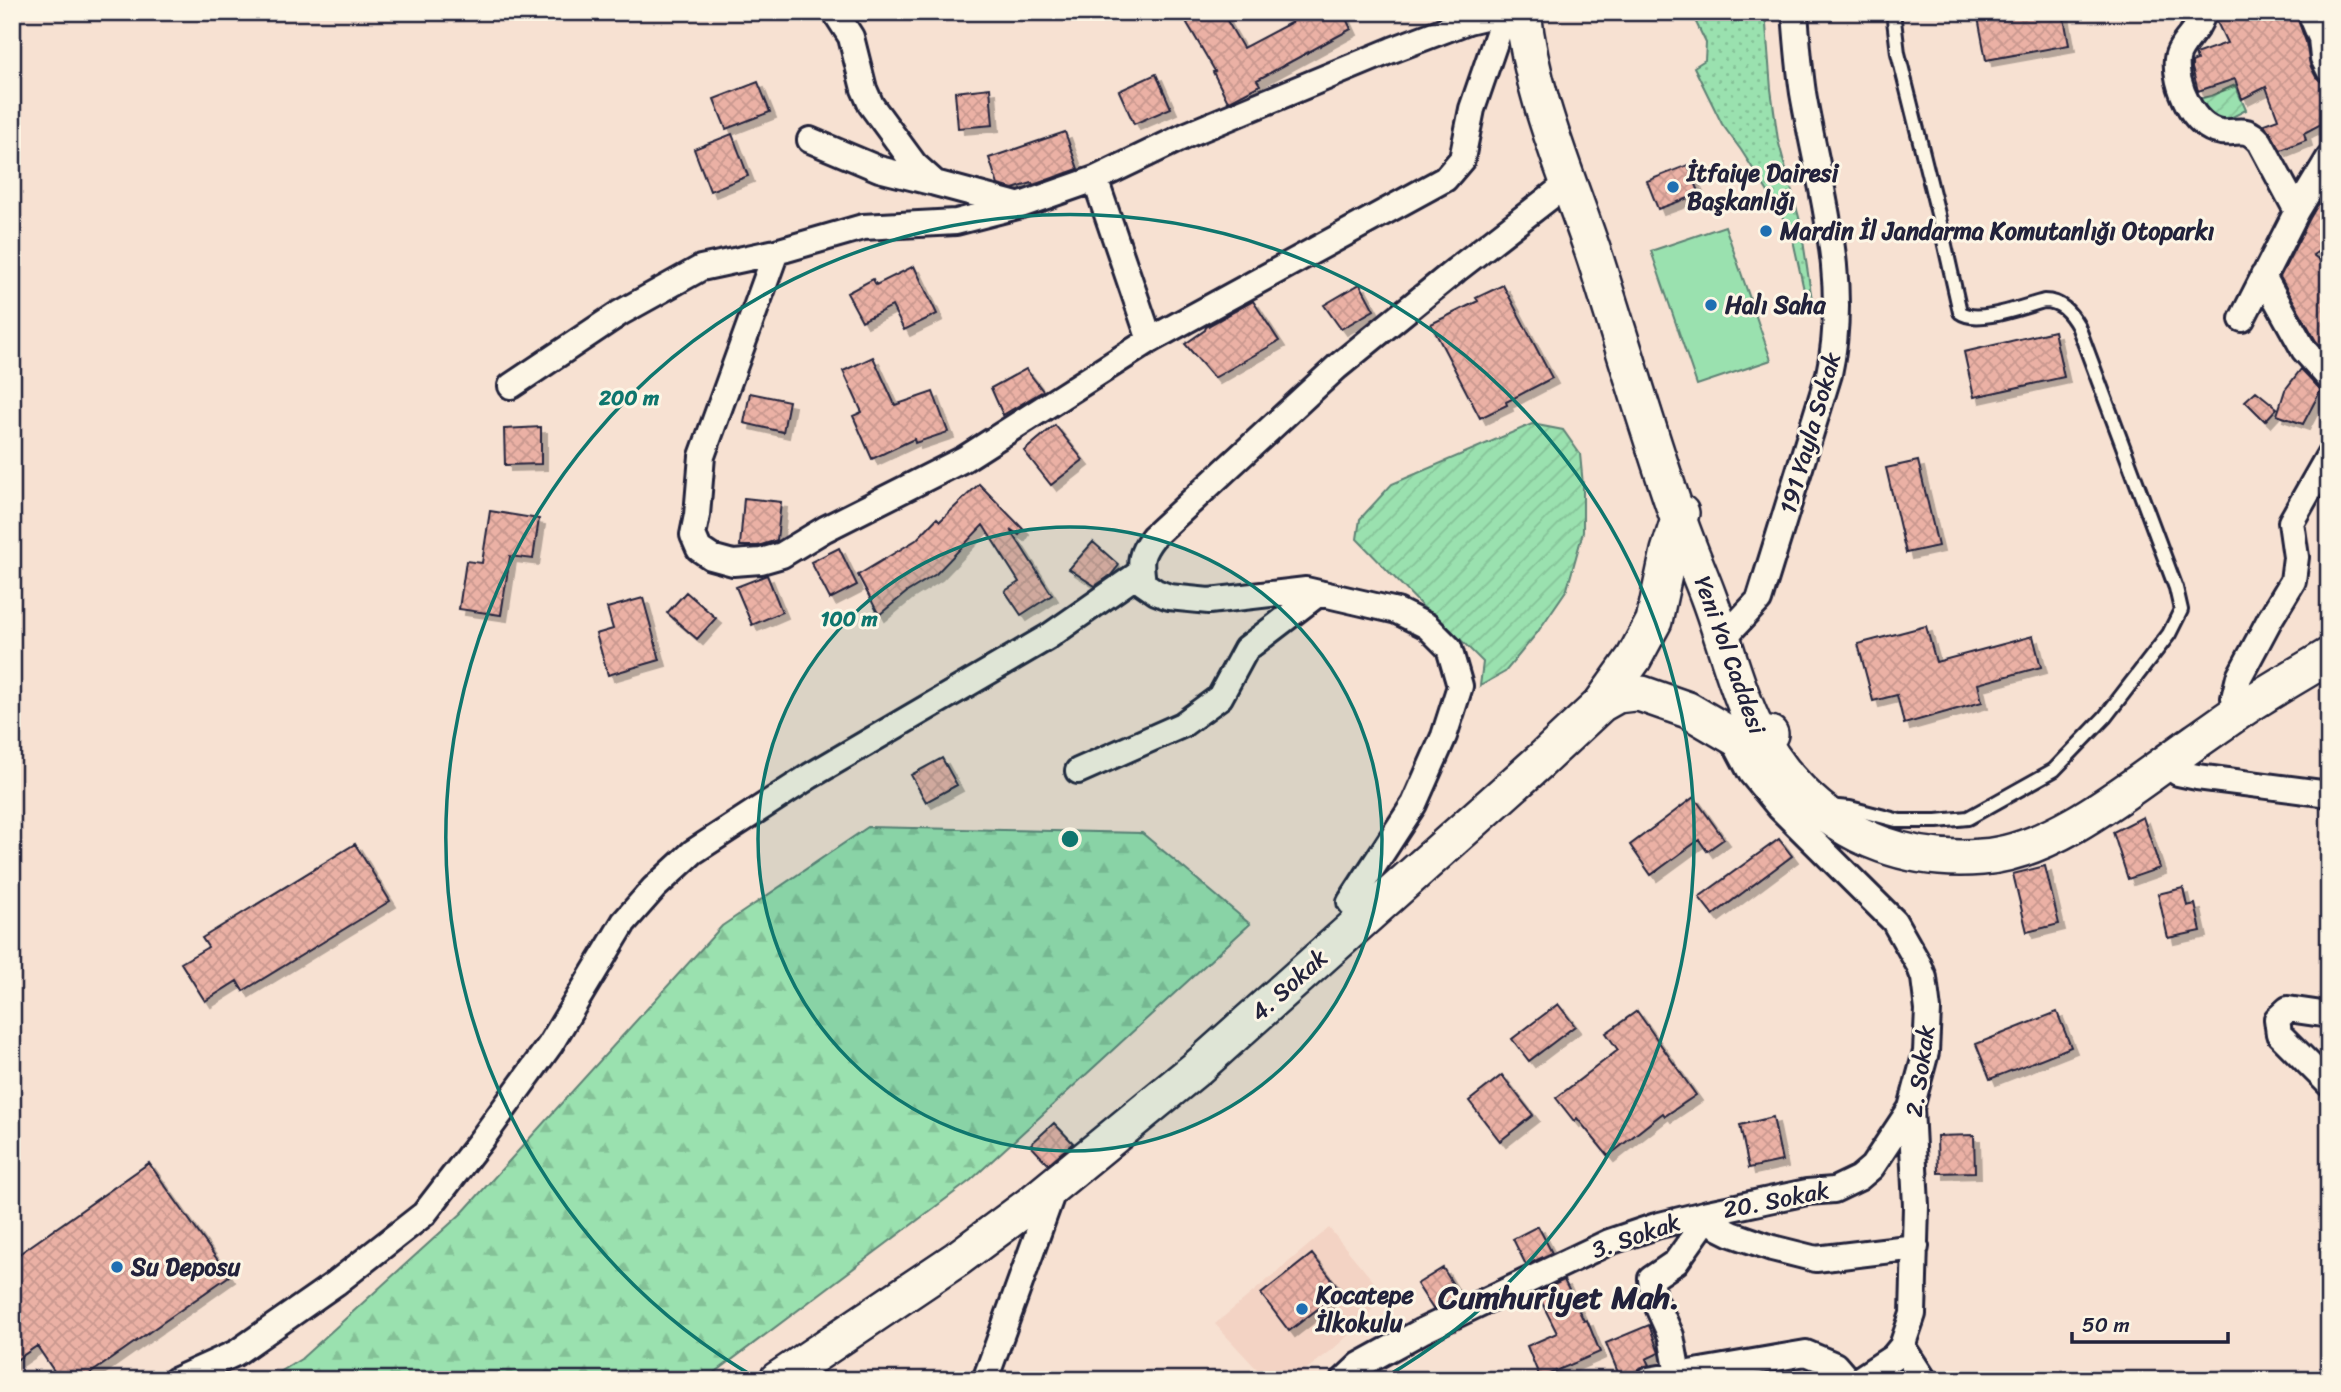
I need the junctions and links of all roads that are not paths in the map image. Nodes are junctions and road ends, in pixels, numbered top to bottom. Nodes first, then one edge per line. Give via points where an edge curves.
1 (835, 12) edge
2 (1795, 12) edge
3 (1893, 12) edge
4 (2203, 12) edge
5 (2310, 12) edge
6 (1518, 13) edge
7 (2329, 70) edge
8 (810, 140) dead end
9 (2329, 158) edge
10 (1095, 179) junction
11 (935, 183) junction
12 (1568, 183) junction
13 (1018, 206) junction
14 (2297, 211) junction
15 (776, 252) junction
16 (2263, 276) junction
17 (2242, 319) dead end
18 (1150, 340) junction
19 (2329, 378) edge
20 (511, 386) dead end
21 (2329, 455) edge
22 (1684, 509) junction
23 (1142, 572) junction
24 (1319, 593) junction
25 (1730, 631) junction
26 (2329, 639) edge
27 (2329, 656) edge
28 (2234, 698) junction
29 (1601, 704) junction
30 (1755, 738) junction
31 (2166, 763) junction
32 (1079, 771) dead end
33 (2329, 794) edge
34 (1838, 807) junction
35 (1363, 919) junction
36 (2329, 1015) edge
37 (2329, 1084) edge
38 (1911, 1108) junction
39 (1056, 1183) junction
40 (1708, 1213) junction
41 (1916, 1247) junction
42 (1902, 1346) junction
43 (1678, 1374) junction
44 (176, 1380) edge
45 (778, 1380) edge
46 (985, 1380) edge
47 (1344, 1380) edge
48 (1648, 1380) edge
49 (1847, 1380) edge
50 (1858, 1380) edge
51 (1924, 1380) edge

1 - 11 street via 851,37 871,105 915,165
2 - 25 street, 191 Yayla Sokak via 1803,91 1832,243 1836,336 1829,374 1759,600
3 - 34 lane via 1960,312 1987,315 2052,301 2072,316 2181,610 2169,634 2105,717 2054,770 1968,818 1900,821
4 - 14 street via 2177,58 2186,103 2206,126 2220,132 2253,134
5 - 7 street
6 - 10 street via 1468,21 1392,50 1189,134
6 - 12 main road, Yeni Yol Caddesi via 1539,97
6 - 18 street via 1472,109 1462,159 1445,179
6 - 22 main road, Yeni Yol Caddesi via 1552,90
8 - 11 street via 879,169
9 - 14 street
10 - 13 street
10 - 18 street
11 - 13 street
12 - 22 main road, Yeni Yol Caddesi
12 - 23 street via 1337,367 1153,537 1139,562
13 - 15 street via 956,222 863,227
14 - 16 street
15 - 18 street via 702,456 693,535 699,549 733,564 782,555 825,528 964,459
15 - 20 street via 701,268 620,313
16 - 17 street
16 - 19 street via 2304,350
21 - 28 street via 2291,522 2296,557 2293,581 2239,677
22 - 25 main road, Yeni Yol Caddesi
22 - 29 main road, 4. Sokak via 1654,621
22 - 30 main road, Yeni Yol Caddesi
23 - 24 street via 1143,583 1169,597 1209,601 1306,590
23 - 44 street via 1048,637 820,770 692,852 624,922 550,1045 424,1214 236,1353
24 - 32 street via 1246,649 1220,697 1182,725
24 - 35 street via 1397,611 1427,626 1449,648 1460,686 1414,804 1350,902
25 - 30 main road, Yeni Yol Caddesi via 1762,716
26 - 28 main road, Yeni Yol Caddesi
27 - 31 main road, Yeni Yol Caddesi via 2258,698
28 - 34 main road, Yeni Yol Caddesi via 2081,800 2020,833 1957,845 1918,842 1883,832
29 - 30 main road, 2. Sokak via 1618,695 1642,694
29 - 35 main road, 4. Sokak
30 - 31 main road, Yeni Yol Caddesi via 1799,790 1843,826 1884,846 1929,857 1986,857 2018,850 2075,824
30 - 34 main road, Yeni Yol Caddesi
30 - 38 street, 2. Sokak via 1751,773 1894,921 1919,965 1927,1010 1926,1052
31 - 33 street via 2178,773 2197,778
35 - 39 main road, 4. Sokak via 1197,1069
36 - 37 street via 2288,1009 2277,1018 2279,1034
38 - 40 street, 20. Sokak via 1872,1167 1859,1178 1834,1190
38 - 41 street, 2. Sokak
39 - 45 main road, 4. Sokak via 957,1259
39 - 46 street
40 - 41 street via 1732,1234 1816,1259
40 - 43 street, 20. Sokak via 1676,1262 1651,1279 1671,1336
40 - 47 street, 3. Sokak via 1609,1242 1422,1331 1360,1365
41 - 42 street, 2. Sokak via 1913,1314
42 - 50 street
42 - 51 street
43 - 48 street
43 - 49 street via 1806,1353 1835,1365

